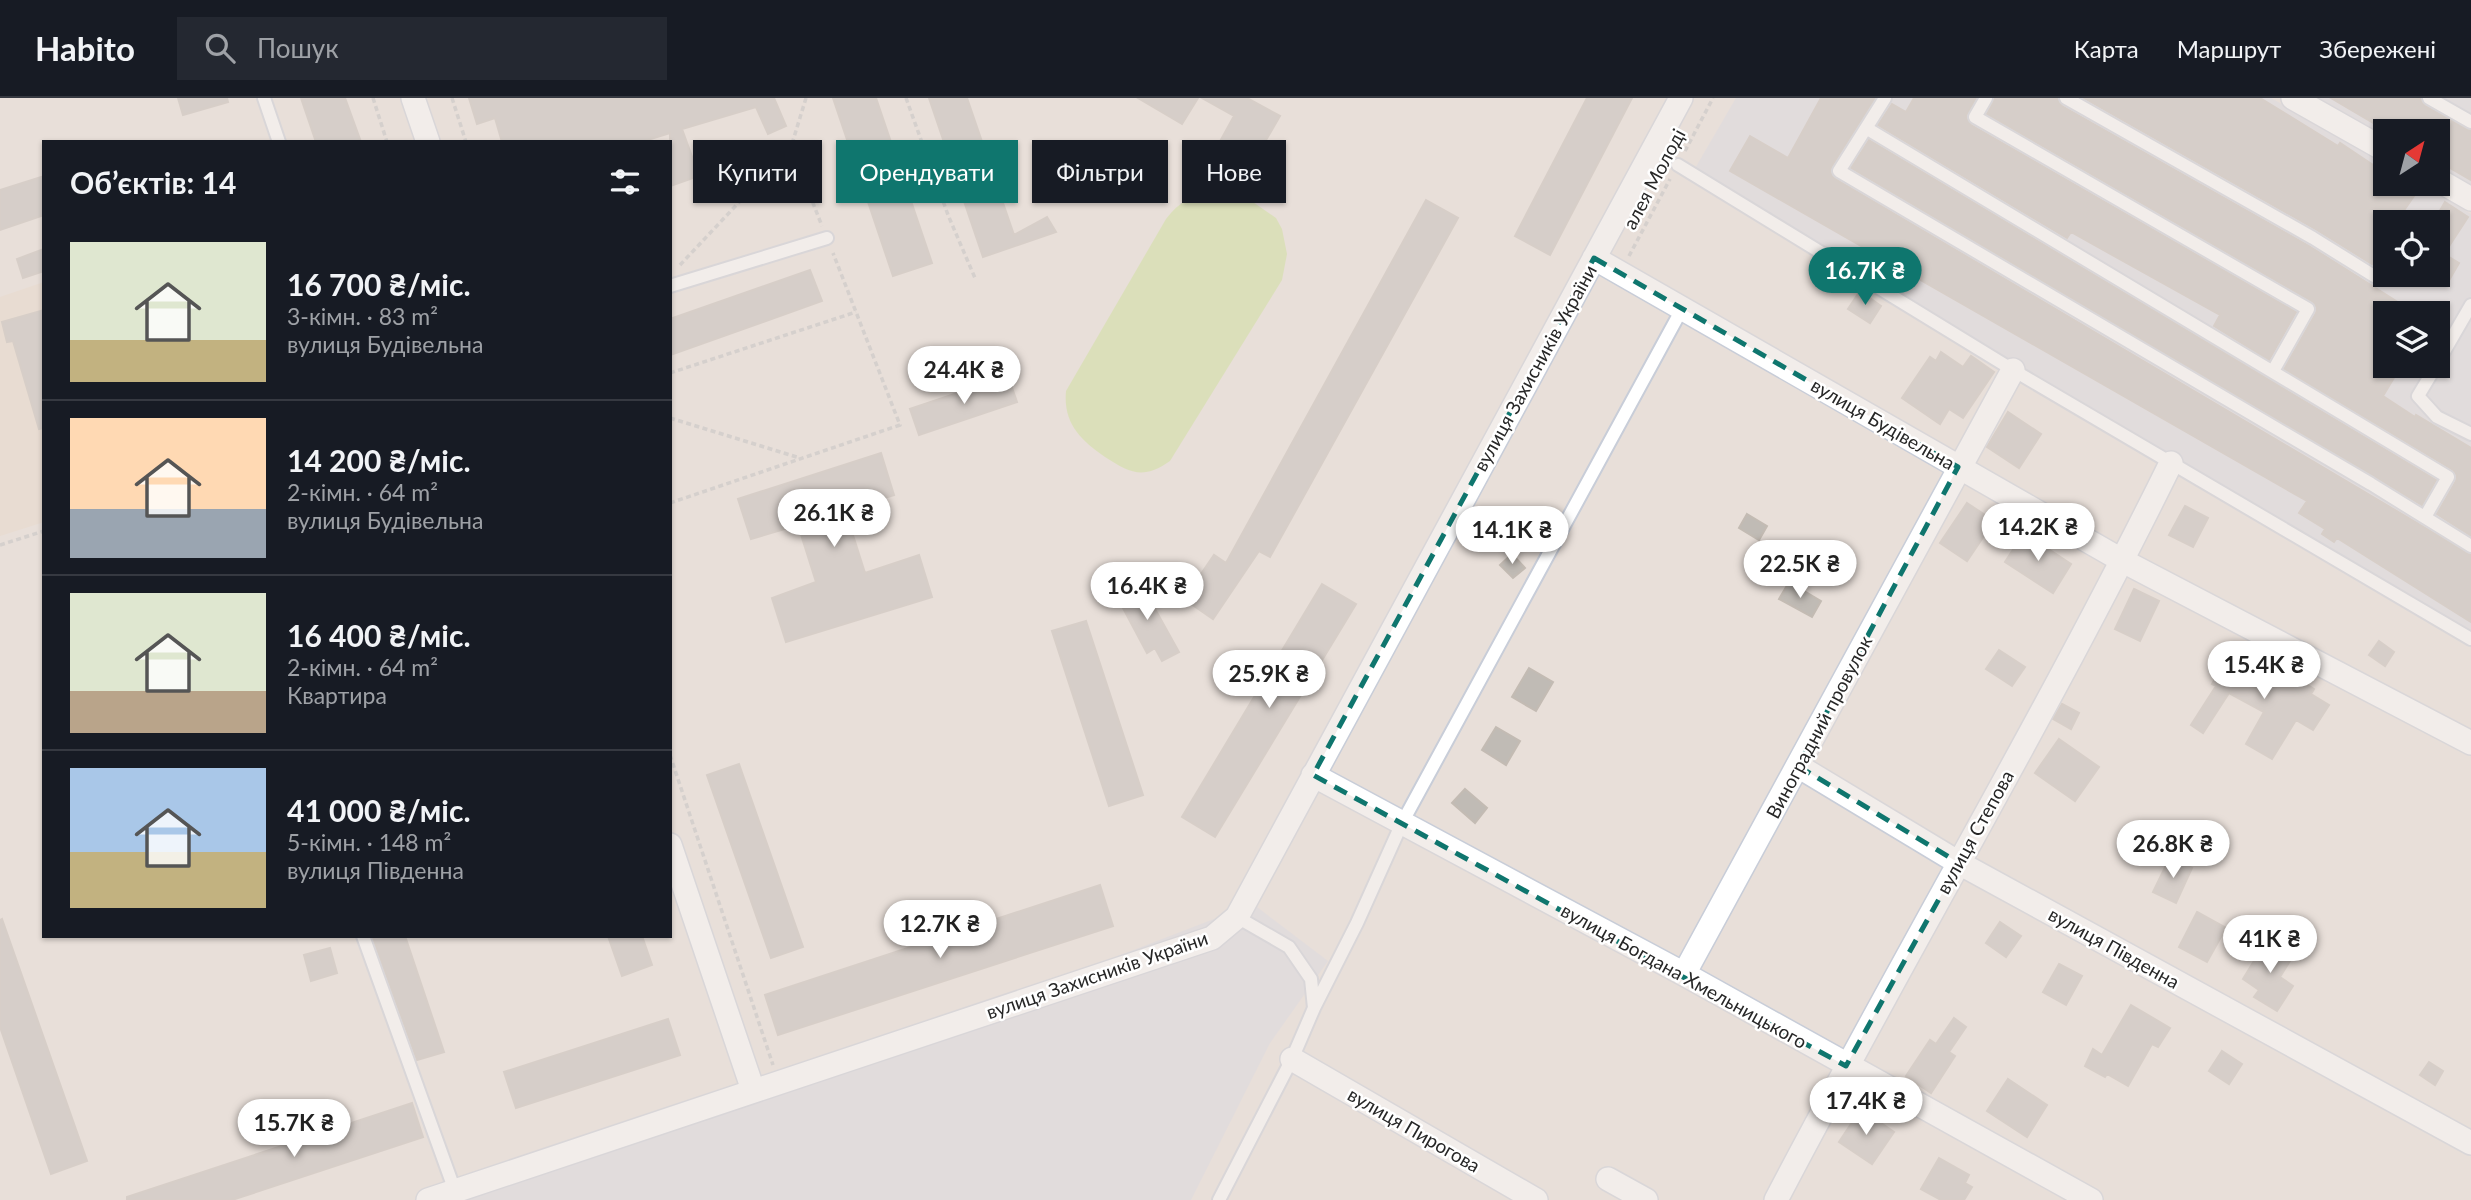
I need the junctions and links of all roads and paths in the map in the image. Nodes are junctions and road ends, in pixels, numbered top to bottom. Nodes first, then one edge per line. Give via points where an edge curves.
1 (264, 98) edge
2 (373, 98) edge
3 (414, 98) edge
4 (452, 98) edge
5 (806, 98) edge
6 (906, 98) edge
7 (1681, 98) edge
8 (1713, 98) edge
9 (1885, 98) edge
10 (1986, 98) edge
11 (2066, 98) edge
12 (2293, 98) edge
13 (2429, 98) edge
14 (2471, 122) edge
15 (1866, 128) junction
16 (278, 140) edge
17 (386, 140) edge
18 (427, 140) edge
19 (465, 140) edge
20 (794, 140) edge
21 (2373, 143) edge
22 (1678, 165) junction
23 (2450, 187) edge
24 (2471, 199) edge
25 (739, 203) edge
26 (814, 203) edge
27 (827, 238) junction
28 (1594, 258) junction
29 (680, 265) dead end
30 (1620, 273) junction
31 (2373, 275) edge
32 (975, 278) dead end
33 (672, 284) edge
34 (2471, 305) edge
35 (1682, 309) junction
36 (856, 312) junction
37 (2450, 341) edge
38 (2013, 370) junction
39 (2273, 371) junction
40 (672, 372) edge
41 (2429, 378) edge
42 (672, 419) edge
43 (2471, 434) edge
44 (802, 458) junction
45 (2171, 463) junction
46 (1958, 467) junction
47 (672, 502) edge
48 (2424, 517) junction
49 (42, 532) edge
50 (0, 545) edge
51 (2471, 546) edge
52 (2123, 561) junction
53 (2471, 639) edge
54 (2471, 743) edge
55 (672, 761) edge
56 (1798, 766) junction
57 (1313, 775) junction
58 (1402, 822) junction
59 (672, 851) edge
60 (1959, 863) junction
61 (1237, 916) junction
62 (364, 938) edge
63 (1684, 974) junction
64 (1314, 1008) junction
65 (1292, 1059) junction
66 (1846, 1066) junction
67 (779, 1082) junction
68 (753, 1090) junction
69 (2471, 1143) edge
70 (1608, 1179) dead end
71 (455, 1191) junction
72 (428, 1200) edge
73 (1219, 1200) edge
74 (1536, 1200) edge
75 (1646, 1200) edge
76 (1776, 1200) edge
77 (2091, 1200) edge

1 - 16 lane
2 - 17 path
3 - 18 street
4 - 19 path
5 - 20 path
6 - 32 path
7 - 28 street, вулиця Захисників України
8 - 22 path, алея Молоді
9 - 15 lane
10 - 39 lane via 1975,117 2308,309
11 - 31 lane
12 - 21 street
13 - 14 lane
15 - 39 lane
15 - 48 lane via 1839,171
22 - 30 path, алея Молоді
22 - 38 lane
23 - 24 street
25 - 29 path
26 - 27 path
27 - 33 lane
27 - 36 path
28 - 30 street, вулиця Будівельна
28 - 57 street, вулиця Захисників України
30 - 35 street, вулиця Будівельна
34 - 37 lane
35 - 46 street, вулиця Будівельна
35 - 58 lane
36 - 40 path
36 - 44 path via 900,425
38 - 45 lane
38 - 46 street, Виноградний провулок
39 - 48 lane via 2448,477
41 - 43 lane via 2418,396 2437,417
42 - 44 path
44 - 47 path
45 - 52 street, вулиця Степова
45 - 53 lane
46 - 52 street, вулиця Будівельна
46 - 56 street, Виноградний провулок
48 - 51 lane
49 - 50 path
52 - 54 street, вулиця Будівельна
52 - 60 street, вулиця Степова
55 - 67 path
56 - 60 street, вулиця Південна
56 - 63 street, Виноградний провулок
57 - 58 street, вулиця Богдана Хмельницького
57 - 61 street, вулиця Захисників України
58 - 63 street, вулиця Богдана Хмельницького
58 - 64 lane
59 - 68 street
60 - 66 street, вулиця Степова
60 - 69 street, вулиця Південна
61 - 64 lane via 1289,947 1311,979
61 - 67 street, вулиця Захисників України via 1212,938
62 - 71 lane
63 - 66 street, вулиця Богдана Хмельницького
64 - 65 lane
65 - 73 lane
65 - 74 street, вулиця Пирогова
66 - 76 street, вулиця Степова
66 - 77 street, вулиця Богдана Хмельницького
67 - 68 street, вулиця Захисників України
68 - 71 street, вулиця Захисників України
70 - 75 street
71 - 72 street, вулиця Захисників України

